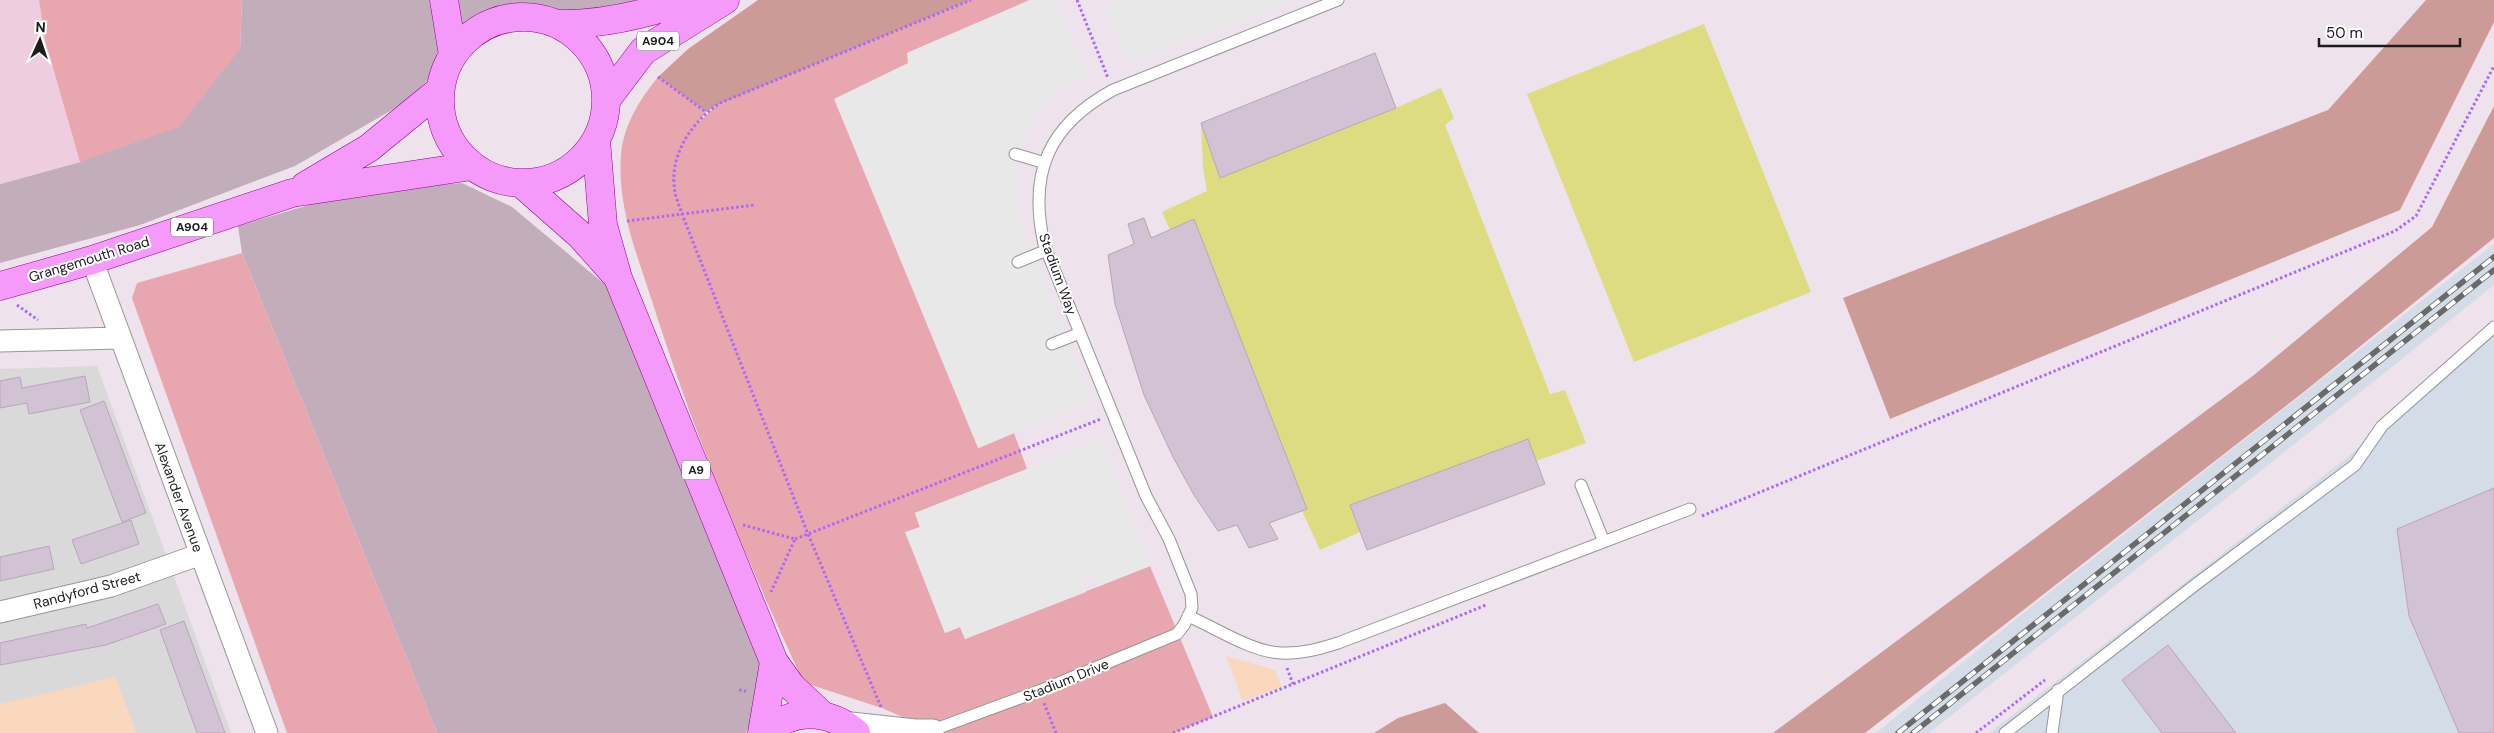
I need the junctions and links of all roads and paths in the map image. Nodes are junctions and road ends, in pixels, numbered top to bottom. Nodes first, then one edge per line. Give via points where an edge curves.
1 (444, 0) edge
2 (492, 0) edge
3 (687, 0) edge
4 (725, 0) edge
5 (971, 0) edge
6 (1077, 0) edge
7 (1338, 0) edge
8 (521, 17) junction
9 (557, 24) junction
10 (453, 55) junction
11 (2494, 66) edge
12 (658, 77) dead end
13 (440, 90) junction
14 (1113, 90) junction
15 (606, 100) junction
16 (706, 112) junction
17 (596, 140) junction
18 (1015, 154) dead end
19 (1045, 163) junction
20 (472, 166) junction
21 (521, 183) junction
22 (292, 193) junction
23 (754, 205) dead end
24 (682, 214) junction
25 (627, 221) dead end
26 (1047, 250) junction
27 (92, 260) junction
28 (1018, 262) dead end
29 (618, 278) junction
30 (5, 293) edge
31 (2494, 327) edge
32 (1080, 333) junction
33 (121, 338) junction
34 (66, 339) junction
35 (0, 341) edge
36 (1052, 344) dead end
37 (1112, 414) junction
38 (1581, 485) dead end
39 (1690, 509) dead end
40 (1698, 518) dead end
41 (742, 524) dead end
42 (808, 534) junction
43 (795, 540) junction
44 (1604, 542) junction
45 (201, 554) junction
46 (770, 593) dead end
47 (1488, 604) dead end
48 (0, 612) edge
49 (1188, 616) junction
50 (774, 662) junction
51 (2058, 690) junction
52 (1039, 691) junction
53 (840, 723) edge
54 (890, 728) junction
55 (930, 731) edge
56 (267, 733) edge
57 (762, 733) edge
58 (767, 733) edge
59 (1056, 733) edge
60 (1173, 733) edge
61 (2005, 733) edge
62 (2052, 733) edge

1 - 10 main road
2 - 8 main road
3 - 9 main road, A904 via 630,18 588,24
4 - 15 main road, A904 via 644,51
5 - 16 path via 720,103
6 - 14 path
7 - 14 lane, Stadium Way
8 - 9 main road
8 - 10 main road via 495,22 471,35
9 - 15 main road via 577,37 592,55 602,76
10 - 13 main road
11 - 40 path via 2416,216 2395,232
12 - 16 path
13 - 20 main road via 442,118 452,145
13 - 22 main road, Grangemouth Road / A904 via 369,148
14 - 19 lane, Stadium Way via 1079,112 1063,127
15 - 17 main road via 604,120
16 - 24 path via 681,146 675,170 675,191
17 - 21 main road via 583,158 565,172 544,181
17 - 29 main road, A9 via 603,225
18 - 19 lane
19 - 26 lane, Stadium Way via 1039,206 1040,226
20 - 21 main road via 495,179
20 - 22 main road, Grangemouth Road / A904
21 - 29 main road, A9 via 580,235
22 - 27 main road, Grangemouth Road / A904
23 - 24 path
24 - 25 path
24 - 42 path
26 - 28 lane
26 - 32 lane, Stadium Way
27 - 30 main road, Grangemouth Road / A904
27 - 33 street, Alexander Avenue
29 - 50 main road, A9
30 - 34 path
31 - 51 lane via 2382,426 2355,465
32 - 36 lane
32 - 37 lane, Stadium Way
33 - 34 street
33 - 45 street, Alexander Avenue
34 - 35 street
37 - 42 path
37 - 49 lane, Stadium Way via 1191,594 1192,608
38 - 44 lane
39 - 44 lane
41 - 43 path
42 - 43 path
42 - 54 path
43 - 46 path
44 - 49 lane via 1311,652 1280,653 1260,648
45 - 48 street, Randyford Street via 111,586
45 - 56 street, Alexander Avenue
47 - 60 path
49 - 52 lane, Stadium Drive via 1177,634
50 - 53 main road, A9 via 791,686
50 - 57 main road
51 - 61 lane
51 - 62 lane
52 - 55 lane, Stadium Drive
52 - 59 path
53 - 54 street, Stadium Drive
53 - 58 main road via 805,714 788,718
54 - 55 street, Stadium Drive

